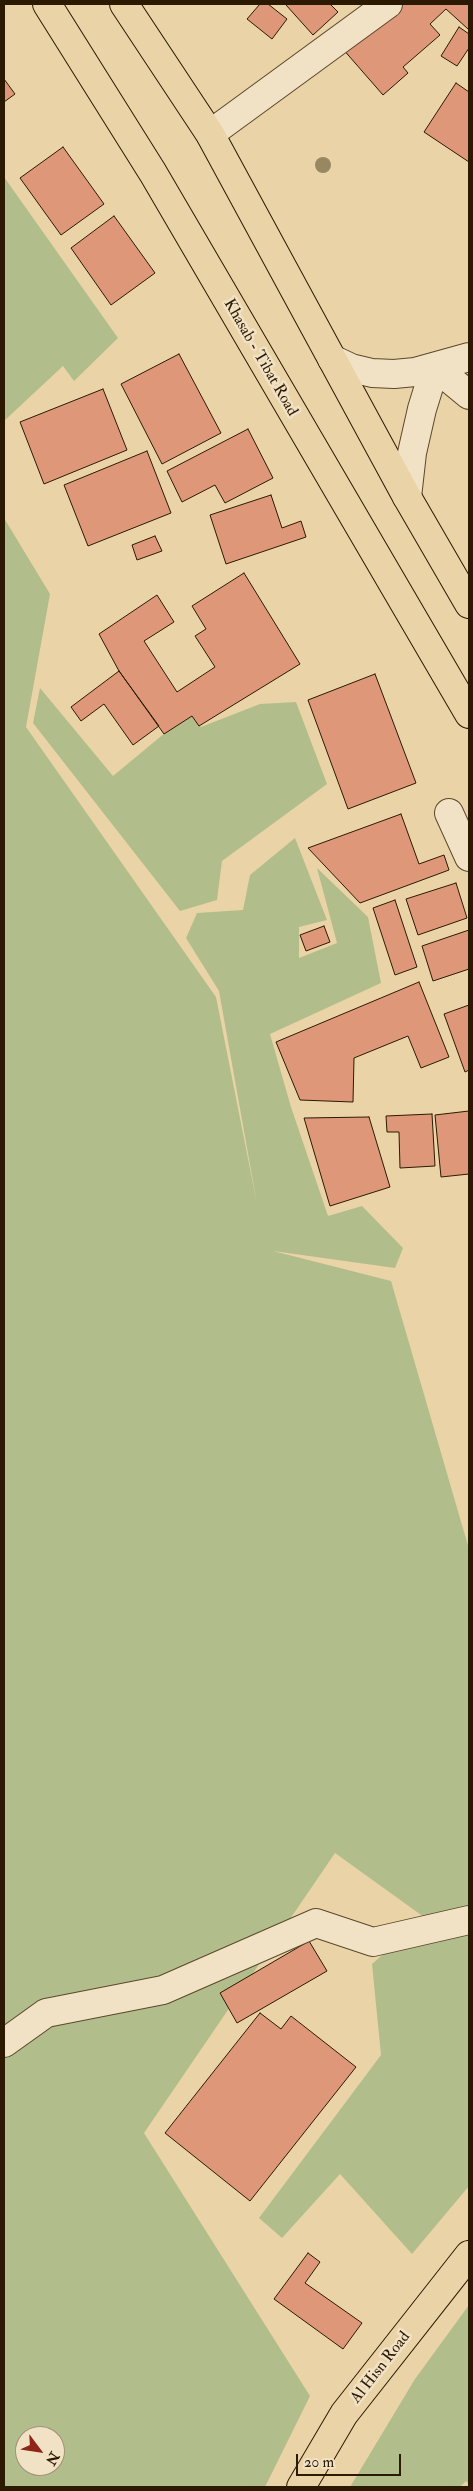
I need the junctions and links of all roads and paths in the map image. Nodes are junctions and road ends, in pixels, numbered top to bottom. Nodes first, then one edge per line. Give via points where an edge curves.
1 (47, 4) edge
2 (124, 4) edge
3 (388, 4) edge
4 (210, 134) junction
5 (469, 357) edge
6 (332, 359) junction
7 (435, 367) junction
8 (469, 395) edge
9 (407, 497) junction
10 (469, 604) edge
11 (469, 714) edge
12 (450, 812) dead end
13 (469, 857) edge
14 (469, 1920) edge
15 (4, 2043) edge
16 (469, 2255) edge
17 (301, 2487) edge

1 - 11 main road, Khasab - Tibat Road via 153,174
2 - 4 main road
3 - 4 street
4 - 6 main road
5 - 7 street
6 - 7 street via 372,373 415,372
6 - 9 main road
7 - 8 street
7 - 9 street via 412,453
9 - 10 main road
12 - 13 street
14 - 15 street via 373,1942 316,1923 163,1990 46,2013
16 - 17 main road, Al Hisn Road via 344,2414

